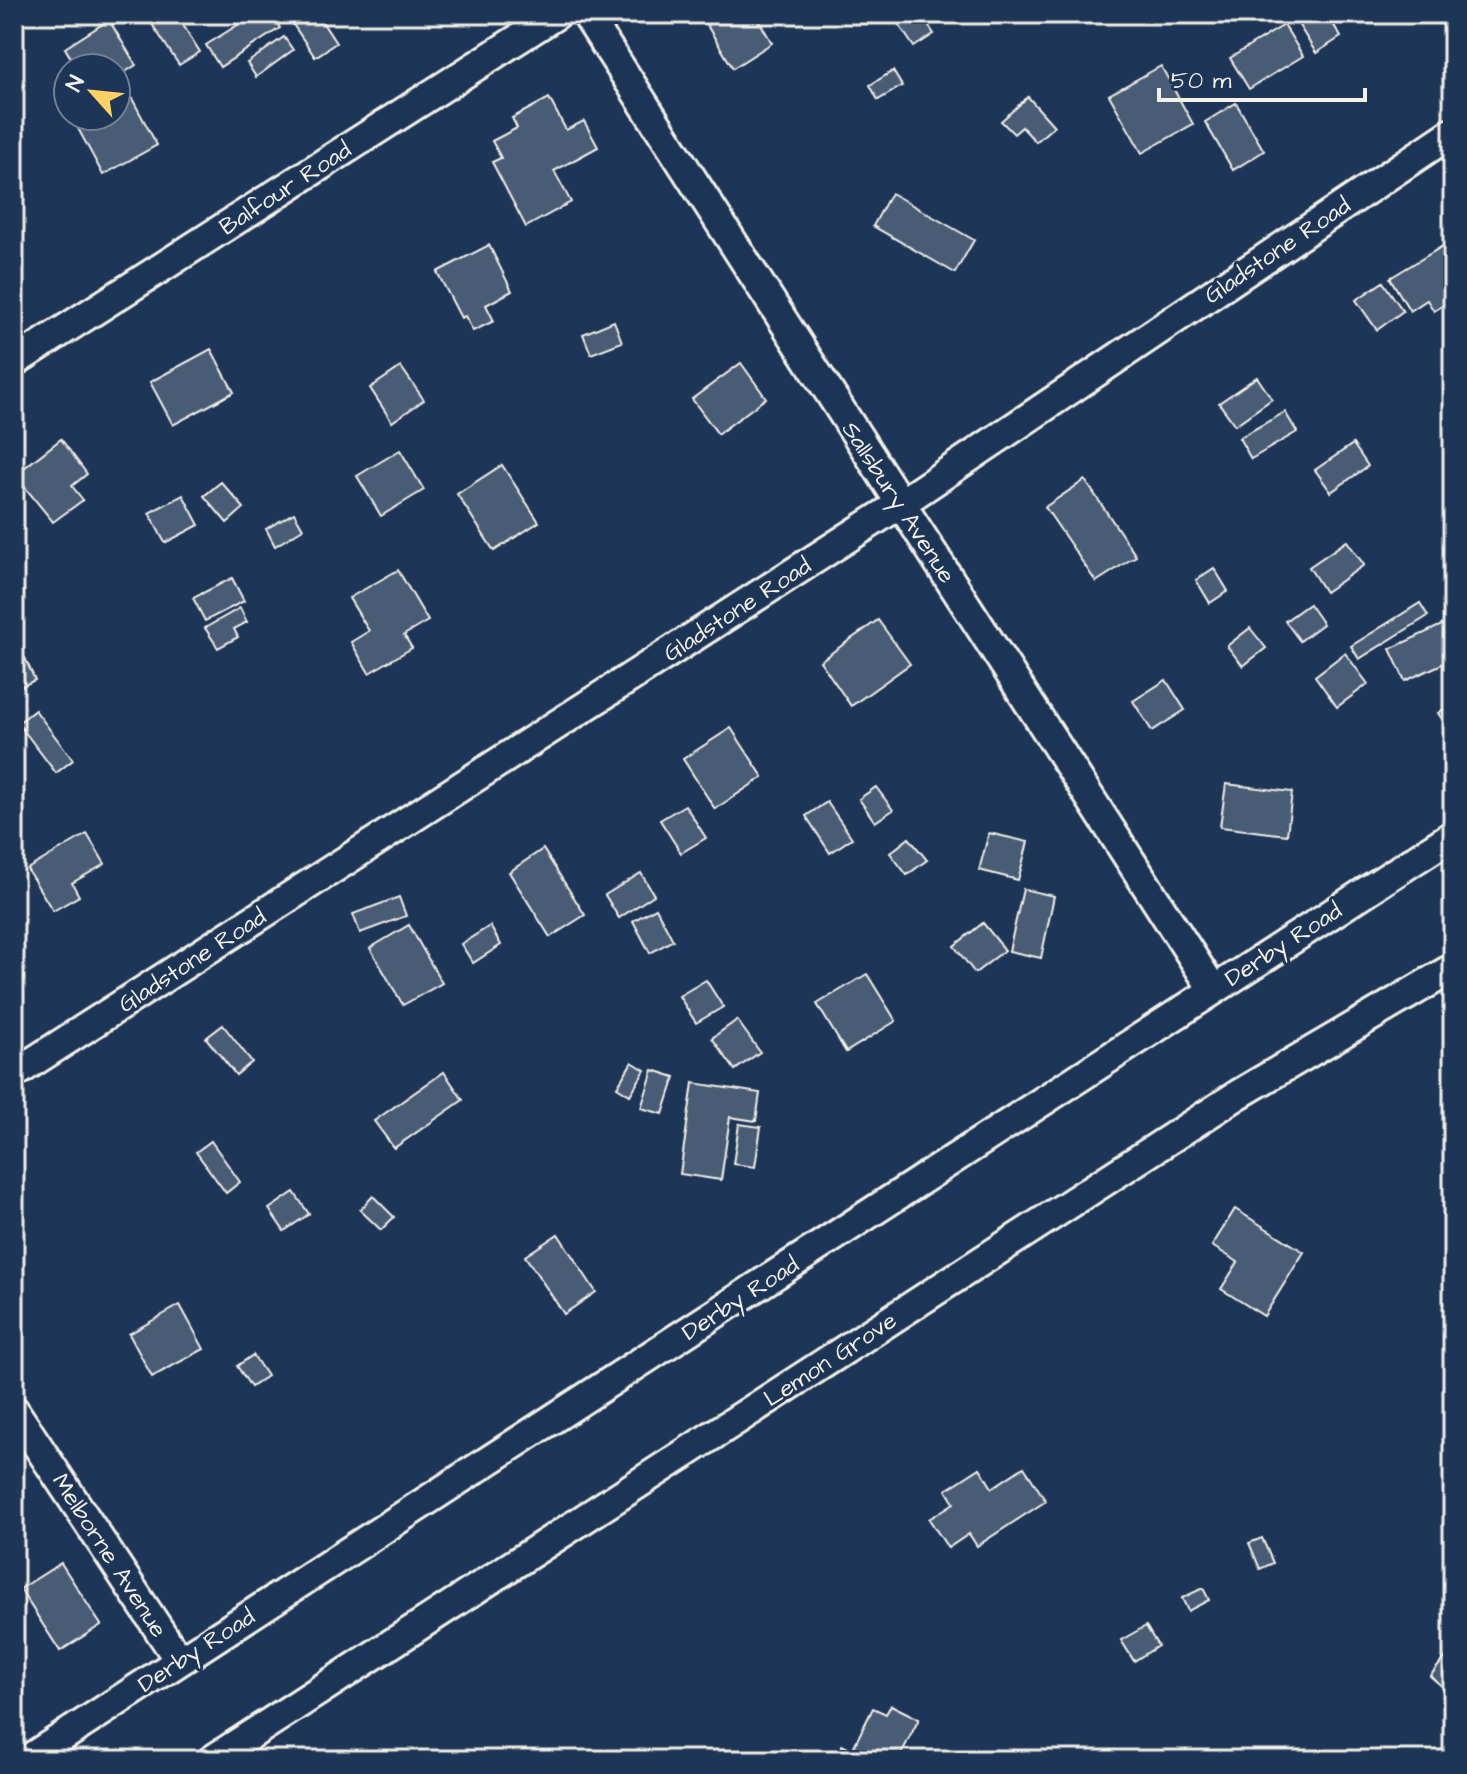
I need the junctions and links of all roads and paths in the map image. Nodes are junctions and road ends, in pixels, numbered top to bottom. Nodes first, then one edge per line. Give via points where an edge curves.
1 (557, 14) edge
2 (586, 14) edge
3 (1453, 132) edge
4 (14, 362) edge
5 (900, 504) junction
6 (1453, 835) edge
7 (1453, 968) edge
8 (1213, 989) junction
9 (14, 1074) edge
10 (14, 1410) edge
11 (179, 1660) junction
12 (27, 1760) edge
13 (212, 1760) edge

1 - 4 street, Balfour Road
2 - 5 street, Sallsbury Avenue
3 - 5 street, Gladstone Road
5 - 8 street, Sallsbury Avenue
5 - 9 street, Gladstone Road
6 - 8 street, Derby Road
7 - 13 street, Lemon Grove via 1226,1103
8 - 11 street, Derby Road
10 - 11 street, Melborne Avenue
11 - 12 street, Derby Road

